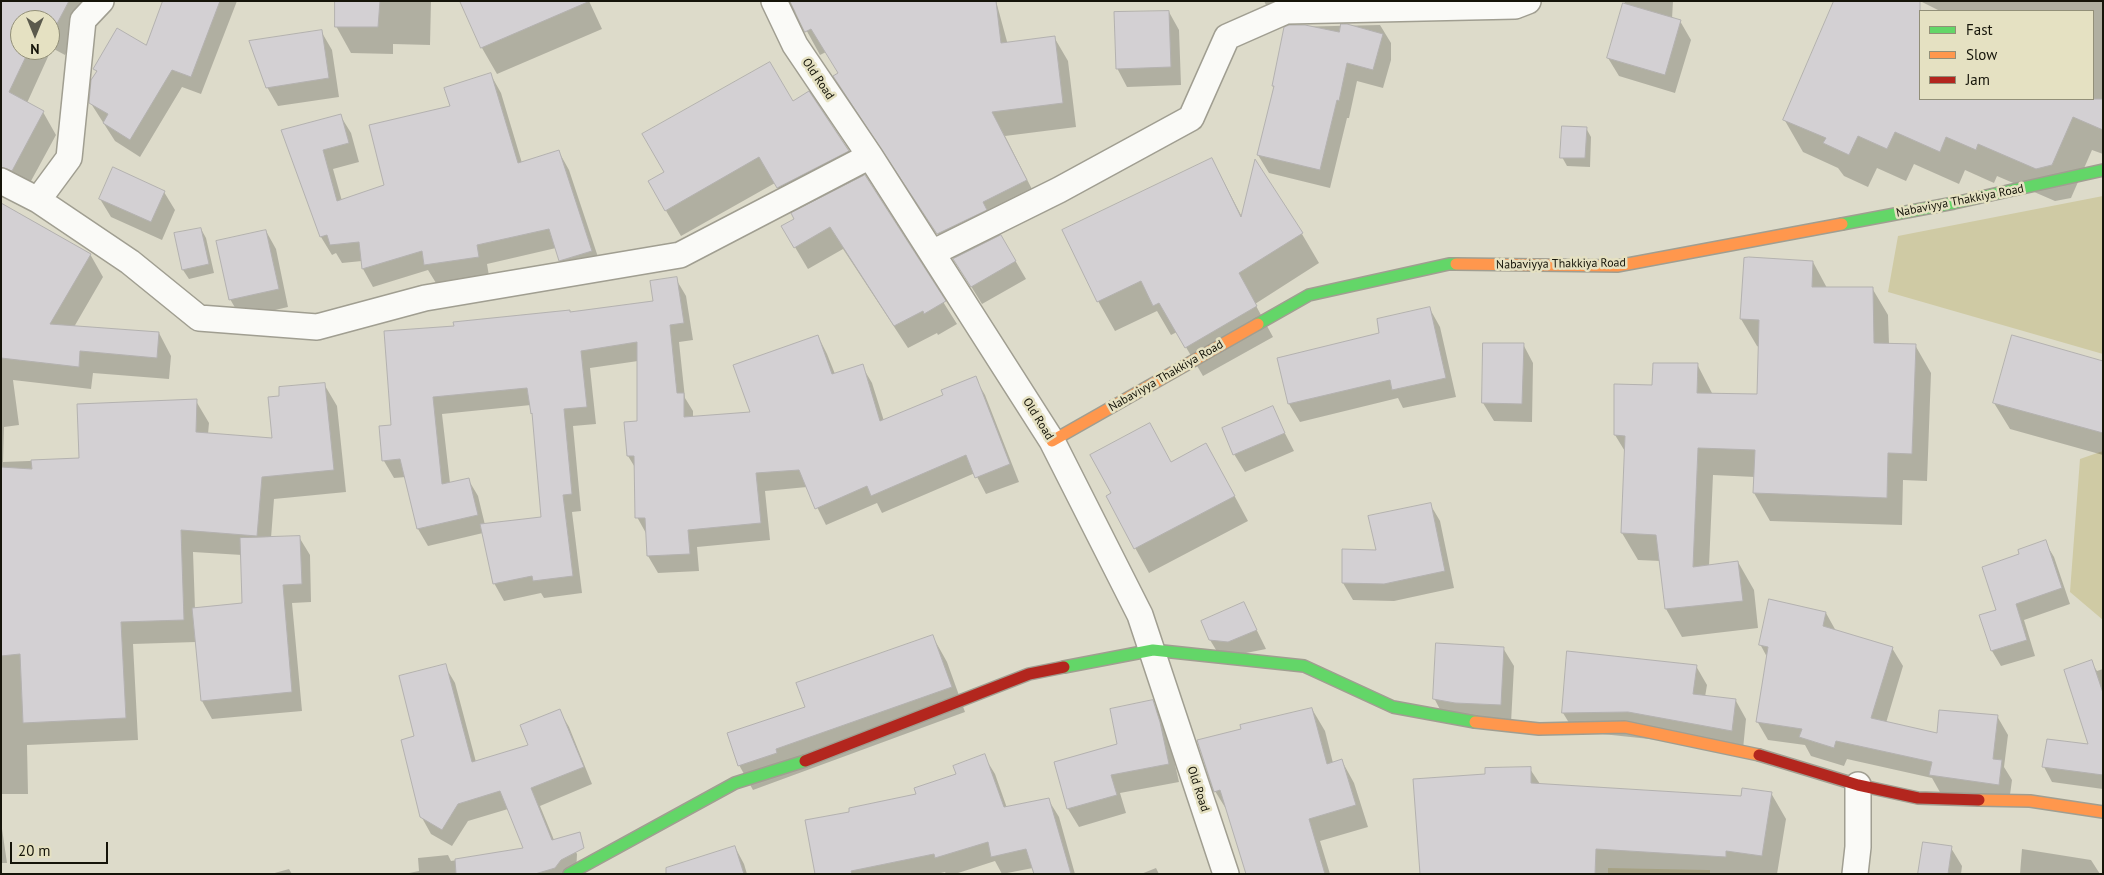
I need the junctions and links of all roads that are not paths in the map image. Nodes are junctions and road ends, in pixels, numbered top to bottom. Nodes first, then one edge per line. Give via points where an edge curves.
1 (101, 1) edge
2 (774, 1) edge
3 (1528, 1) edge
4 (870, 156) junction
5 (2103, 170) edge
6 (1, 181) edge
7 (38, 200) junction
8 (932, 253) junction
9 (1052, 441) junction
10 (1153, 650) junction
11 (1858, 785) junction
12 (2103, 812) edge
13 (569, 874) edge
14 (1226, 874) edge
15 (1855, 874) edge

1 - 7 street via 83,20 69,158
2 - 4 street, Old Road via 795,45
3 - 8 street via 1515,6 1286,10 1227,36 1192,118
4 - 7 street via 680,255 425,298 317,327 199,318 130,262
4 - 8 street, Old Road
5 - 9 street, Nabaviyya Thakkiya Road via 1954,202 1617,266 1449,264 1309,295
6 - 7 street
8 - 9 street, Old Road
9 - 10 street, Old Road via 1140,615
10 - 11 street via 1304,666 1393,706 1467,721 1539,729 1625,727 1744,750
10 - 13 street via 1029,674 810,759 735,783
10 - 14 street, Old Road
11 - 12 street via 1918,798 2030,801
11 - 15 street

